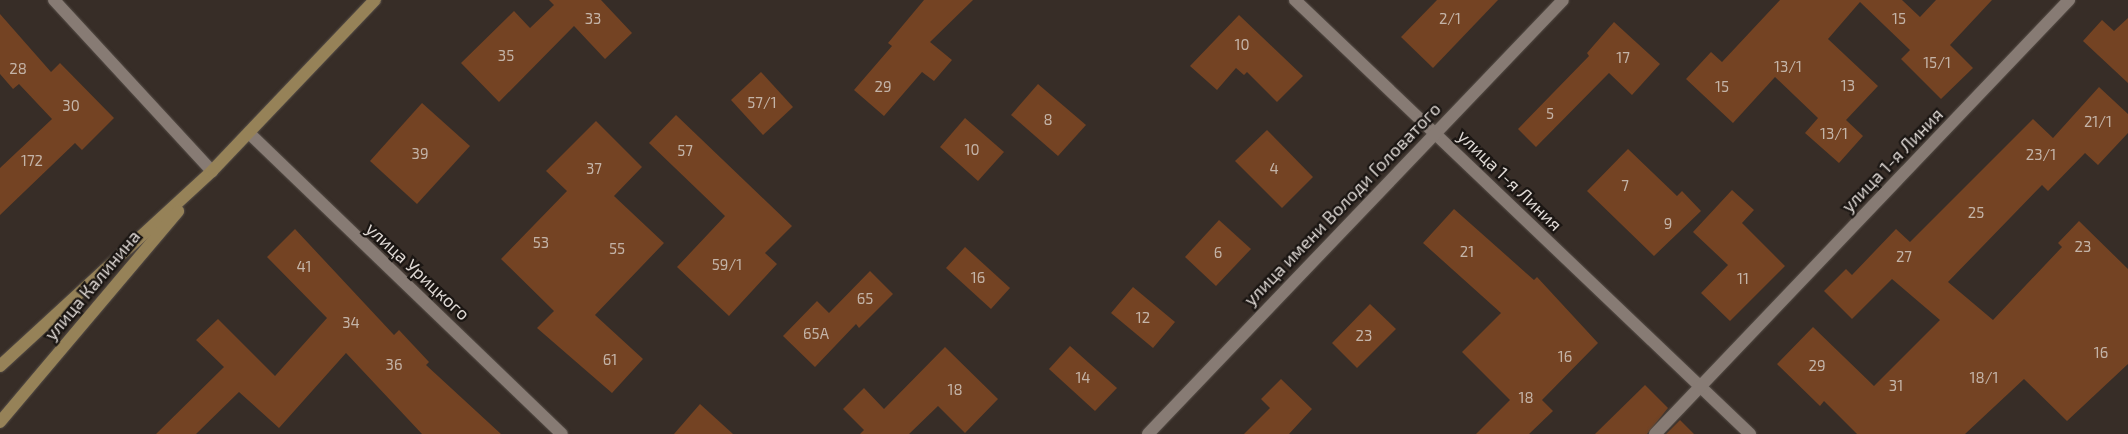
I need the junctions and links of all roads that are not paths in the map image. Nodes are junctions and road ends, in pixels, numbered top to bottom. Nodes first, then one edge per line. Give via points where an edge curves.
1 (54, 0) edge
2 (375, 0) edge
3 (1295, 0) edge
4 (1562, 0) edge
5 (2069, 0) edge
6 (1435, 132) junction
7 (249, 133) junction
8 (212, 171) junction
9 (0, 366) edge
10 (1700, 387) junction
11 (0, 422) edge
12 (562, 434) edge
13 (1148, 434) edge
14 (1655, 434) edge
15 (1750, 434) edge

1 - 8 street
2 - 7 main road, улица Калинина
3 - 6 street, улица 1-я Линия
4 - 6 street, улица имени Володи Головатого
5 - 10 street, улица 1-я Линия
6 - 10 street, улица 1-я Линия
6 - 13 street, улица имени Володи Головатого
7 - 8 main road, улица Калинина
7 - 12 street, улица Урицкого
8 - 9 main road, улица Калинина
8 - 11 main road, улица Калинина
10 - 14 street
10 - 15 street, улица 1-я Линия

